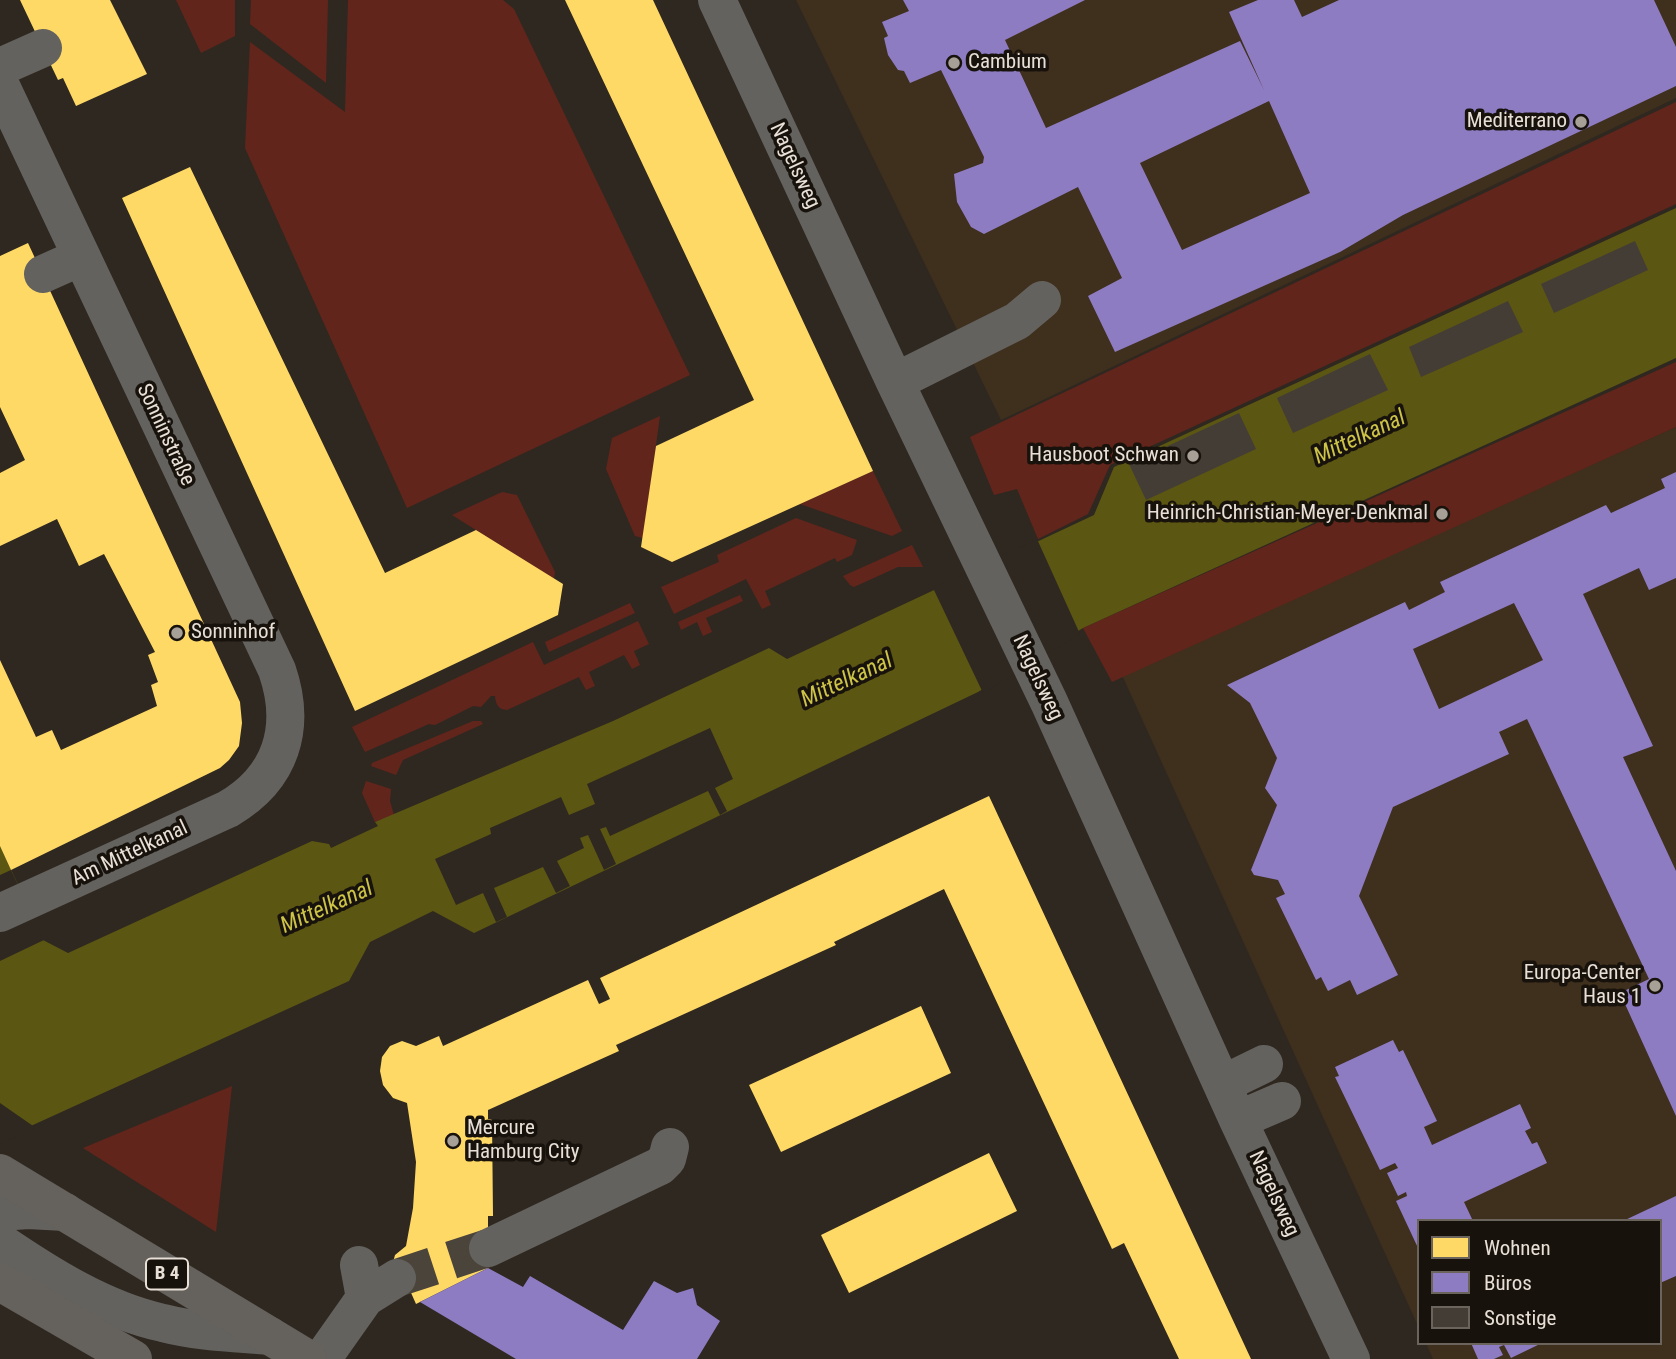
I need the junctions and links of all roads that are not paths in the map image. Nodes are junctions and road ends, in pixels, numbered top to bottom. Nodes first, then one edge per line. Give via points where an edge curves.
1 (717, 0) edge
2 (43, 48) dead end
3 (0, 67) edge
4 (0, 84) edge
5 (81, 257) junction
6 (43, 274) dead end
7 (1042, 300) dead end
8 (895, 382) junction
9 (257, 789) joint
10 (13, 908) edge
11 (1264, 1065) dead end
12 (1223, 1084) junction
13 (1282, 1101) dead end
14 (1238, 1120) junction
15 (670, 1147) dead end
16 (0, 1173) edge
17 (0, 1212) edge
18 (65, 1212) junction
19 (0, 1242) edge
20 (488, 1248) tunnel mouth
21 (397, 1278) tunnel mouth
22 (0, 1282) edge
23 (270, 1336) junction
24 (133, 1359) edge
25 (308, 1359) edge
26 (322, 1359) edge
27 (1351, 1359) edge

1 - 8 street, Nagelsweg
2 - 3 street
4 - 5 street, Sonninstraße
5 - 6 street
5 - 9 street, Sonninstraße via 282,684 286,713 281,746
7 - 8 street via 1017,321
8 - 12 street, Nagelsweg
9 - 10 street, Am Mittelkanal via 228,809
11 - 12 street
12 - 14 street, Nagelsweg
13 - 14 street
14 - 27 street, Nagelsweg
15 - 20 street via 660,1167
16 - 18 main road, B 4
17 - 18 street
18 - 23 main road, B 4
19 - 23 street via 63,1282 136,1315 186,1328
21 - 26 street via 362,1281
22 - 24 main road
23 - 25 main road, B 4

